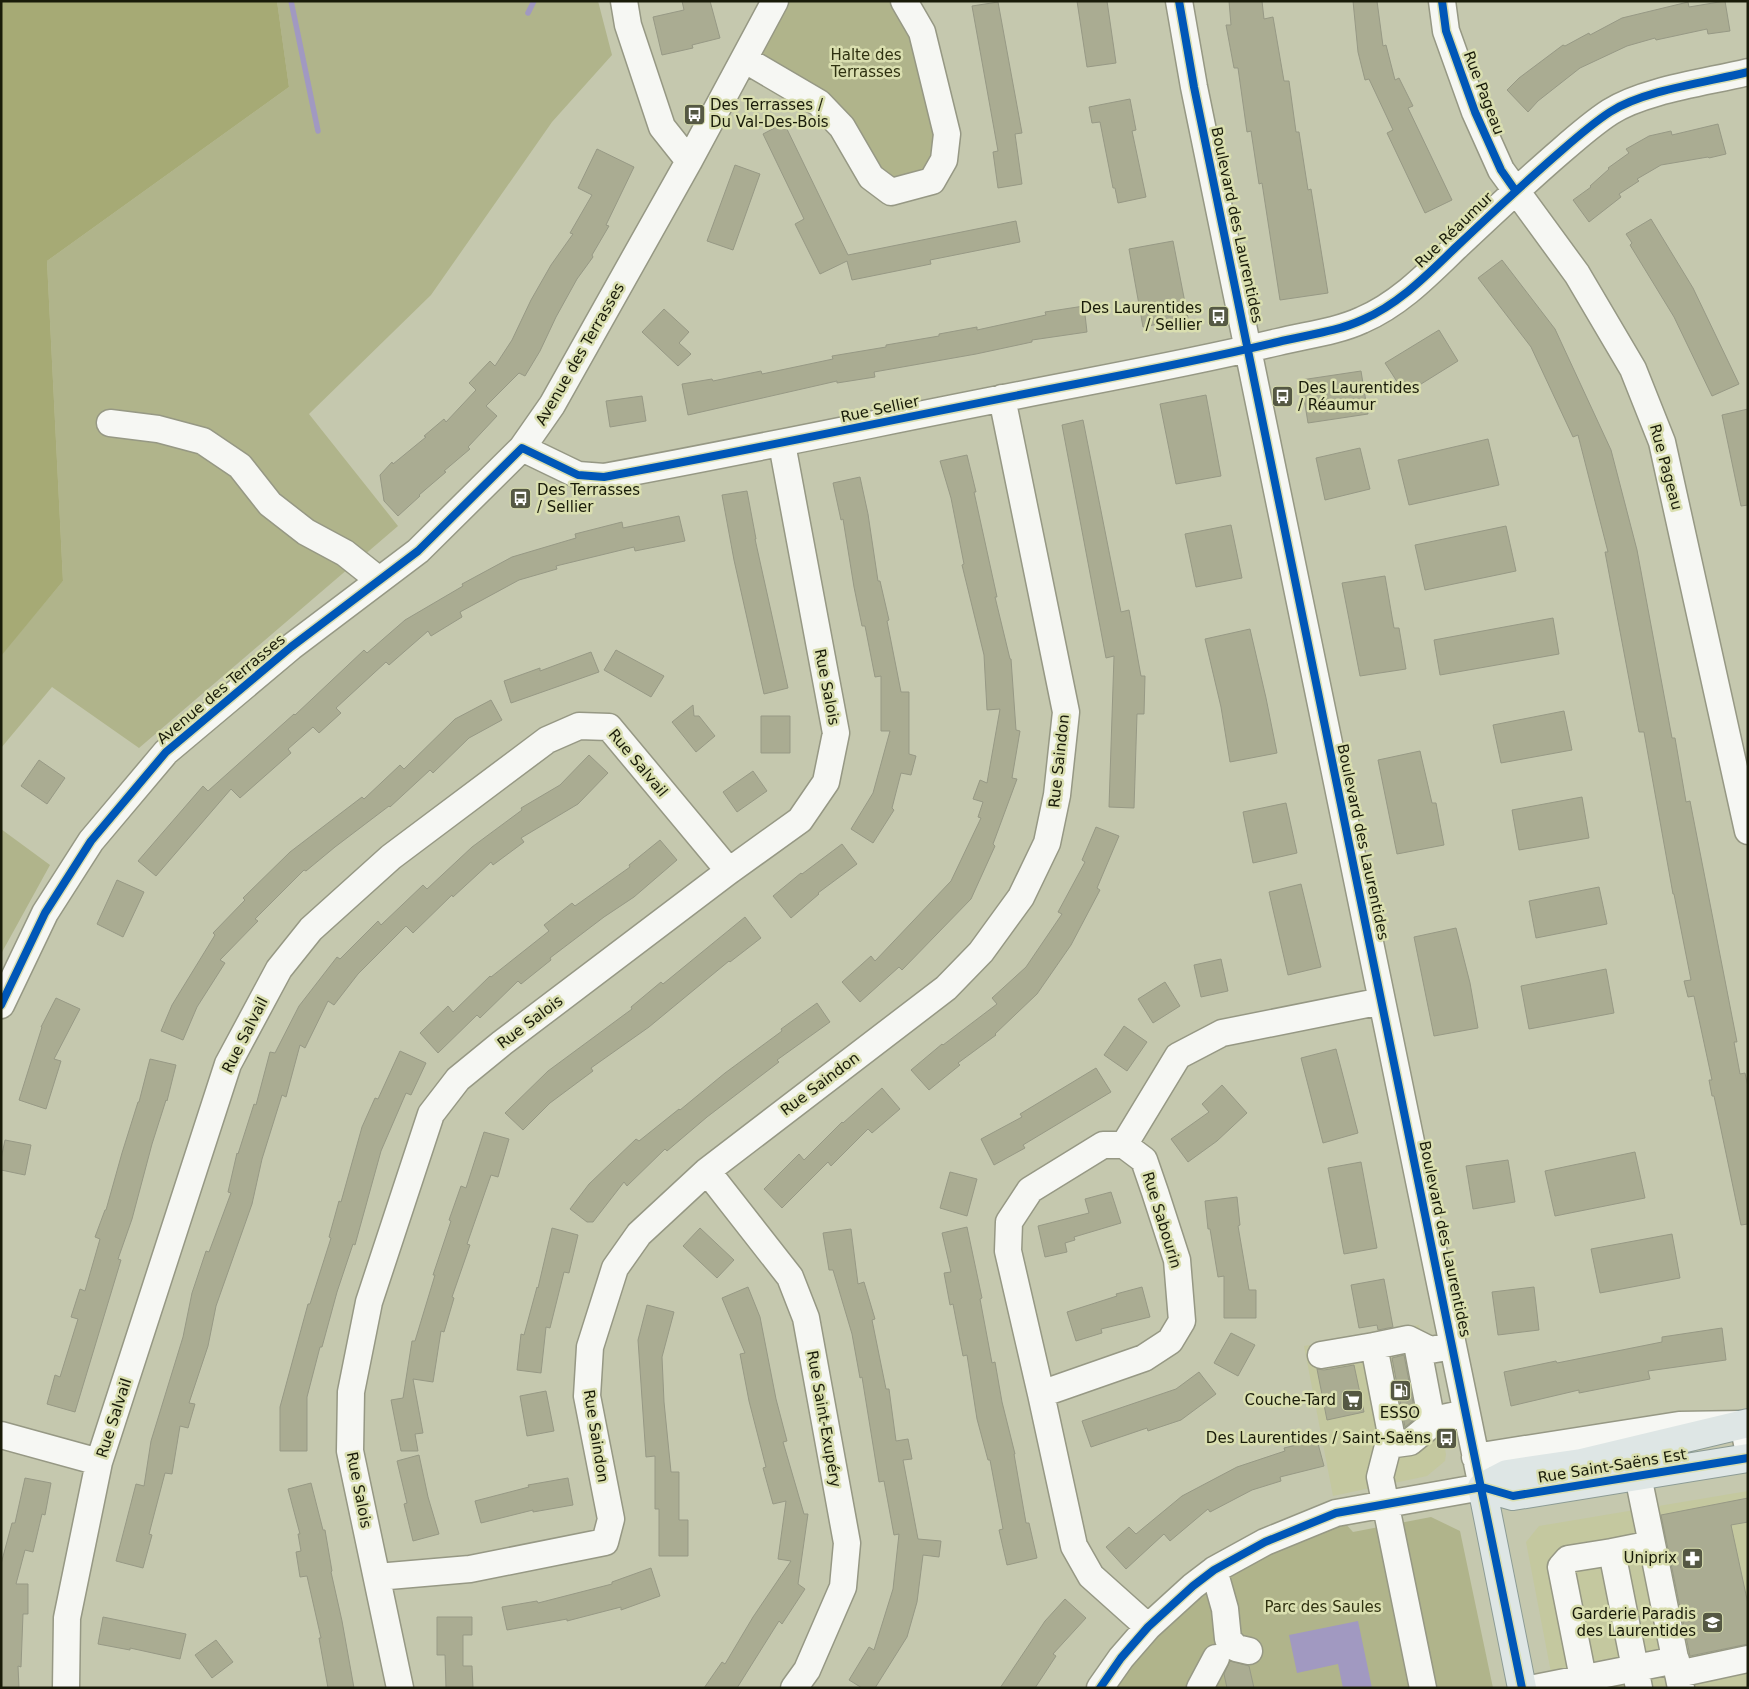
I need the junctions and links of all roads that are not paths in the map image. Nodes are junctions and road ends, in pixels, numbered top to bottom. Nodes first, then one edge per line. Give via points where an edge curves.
1 (624, 1) edge
2 (775, 1) edge
3 (904, 1) edge
4 (1179, 1) edge
5 (1442, 1) edge
6 (744, 58) junction
7 (1748, 72) edge
8 (689, 161) junction
9 (1515, 190) junction
10 (1248, 350) junction
11 (1002, 398) junction
12 (110, 423) dead end
13 (782, 444) junction
14 (522, 448) junction
15 (379, 580) junction
16 (1748, 831) edge
17 (729, 871) junction
18 (1382, 1001) junction
19 (1, 1005) edge
20 (1124, 1145) junction
21 (707, 1171) junction
22 (1417, 1344) junction
23 (1374, 1346) junction
24 (1453, 1346) junction
25 (1321, 1355) dead end
26 (1425, 1384) junction
27 (1382, 1391) junction
28 (1041, 1394) junction
29 (1466, 1413) junction
30 (1432, 1424) junction
31 (1746, 1432) edge
32 (1, 1435) edge
33 (1388, 1445) junction
34 (1475, 1457) junction
35 (1748, 1458) edge
36 (99, 1462) junction
37 (1638, 1476) junction
38 (1482, 1487) junction
39 (1385, 1505) junction
40 (1652, 1544) junction
41 (1612, 1552) junction
42 (1214, 1570) junction
43 (377, 1577) junction
44 (1148, 1627) junction
45 (1249, 1651) dead end
46 (1216, 1658) dead end
47 (1748, 1660) edge
48 (1678, 1674) edge
49 (1637, 1678) edge
50 (1584, 1683) edge
51 (66, 1688) edge
52 (400, 1688) edge
53 (794, 1688) edge
54 (1100, 1688) edge
55 (1200, 1688) edge
56 (1423, 1688) edge
57 (1522, 1688) edge
58 (1535, 1688) edge

1 - 8 street via 628,24 662,127
2 - 6 street, Avenue des Terrasses
3 - 6 street via 922,32 947,134 944,160 932,181 891,192 871,177 842,127 819,103
4 - 10 street, Boulevard des Laurentides
5 - 9 street, Rue Pageau via 1446,31 1474,112 1501,170
6 - 8 street, Avenue des Terrasses
7 - 9 street, Rue Réaumur via 1630,101 1593,124
8 - 14 street, Avenue des Terrasses via 552,405
9 - 10 street, Rue Réaumur via 1418,284 1390,306 1339,328
9 - 16 street, Rue Pageau via 1577,274 1633,369 1662,442
10 - 11 street, Rue Sellier
10 - 18 street, Boulevard des Laurentides
11 - 13 street, Rue Sellier
11 - 21 street, Rue Saindon via 1066,712 1058,795 1047,843 1021,898 981,952 946,988
12 - 15 street via 203,441 240,466 270,504 306,532 345,553
13 - 14 street, Rue Sellier via 604,477 578,475
13 - 17 street, Rue Salois via 836,733 826,782 800,820
14 - 15 street, Avenue des Terrasses via 418,550
15 - 19 street, Avenue des Terrasses via 291,647 166,752 91,840 46,913
17 - 36 street, Rue Salvail via 608,727 580,726 547,740 391,857 311,929 279,969 228,1064
17 - 43 street, Rue Salois via 502,1042 458,1079 431,1114 370,1302 351,1392 350,1451
18 - 20 street via 1222,1034 1178,1056
18 - 24 street, Boulevard des Laurentides
20 - 28 street via 1103,1145 1030,1190 1009,1222 1008,1251
20 - 28 street, Rue Sabourin via 1144,1160 1155,1192 1177,1260 1182,1321 1170,1341 1144,1358
21 - 43 street, Rue Saindon via 638,1234 615,1268 590,1347 586,1396 611,1519 605,1542 470,1569
21 - 53 street, Rue Saint-Exupéry via 790,1277 806,1318 846,1543 843,1587 807,1670
22 - 23 street via 1408,1339
22 - 24 street via 1430,1350
22 - 26 street
23 - 25 street
23 - 27 street
24 - 29 street, Boulevard des Laurentides
26 - 27 street
26 - 30 street
27 - 33 street via 1390,1434
28 - 44 street via 1074,1546 1091,1576
29 - 30 street via 1438,1419
29 - 34 street, Boulevard des Laurentides
30 - 33 street via 1410,1442
31 - 34 street, Rue Saint-Saëns Est via 1679,1425
31 - 38 main road, Rue Saint-Saëns Est via 1507,1474
32 - 36 street
33 - 39 street via 1380,1477
34 - 38 street, Boulevard des Laurentides
35 - 37 main road, Rue Saint-Saëns Est
36 - 51 street, Rue Salvail via 68,1618
37 - 38 main road, Rue Saint-Saëns Est via 1513,1496
37 - 40 street
38 - 39 street
38 - 57 main road, Boulevard des Laurentides
39 - 42 street via 1336,1514 1265,1542
39 - 56 street
40 - 41 street
40 - 48 street
41 - 49 street
41 - 50 street via 1568,1559 1561,1567
42 - 44 street
42 - 45 street via 1225,1609 1228,1639 1236,1648
43 - 52 street, Rue Salois
44 - 54 street
46 - 55 street
47 - 48 street
48 - 49 street
49 - 50 street
50 - 58 street

